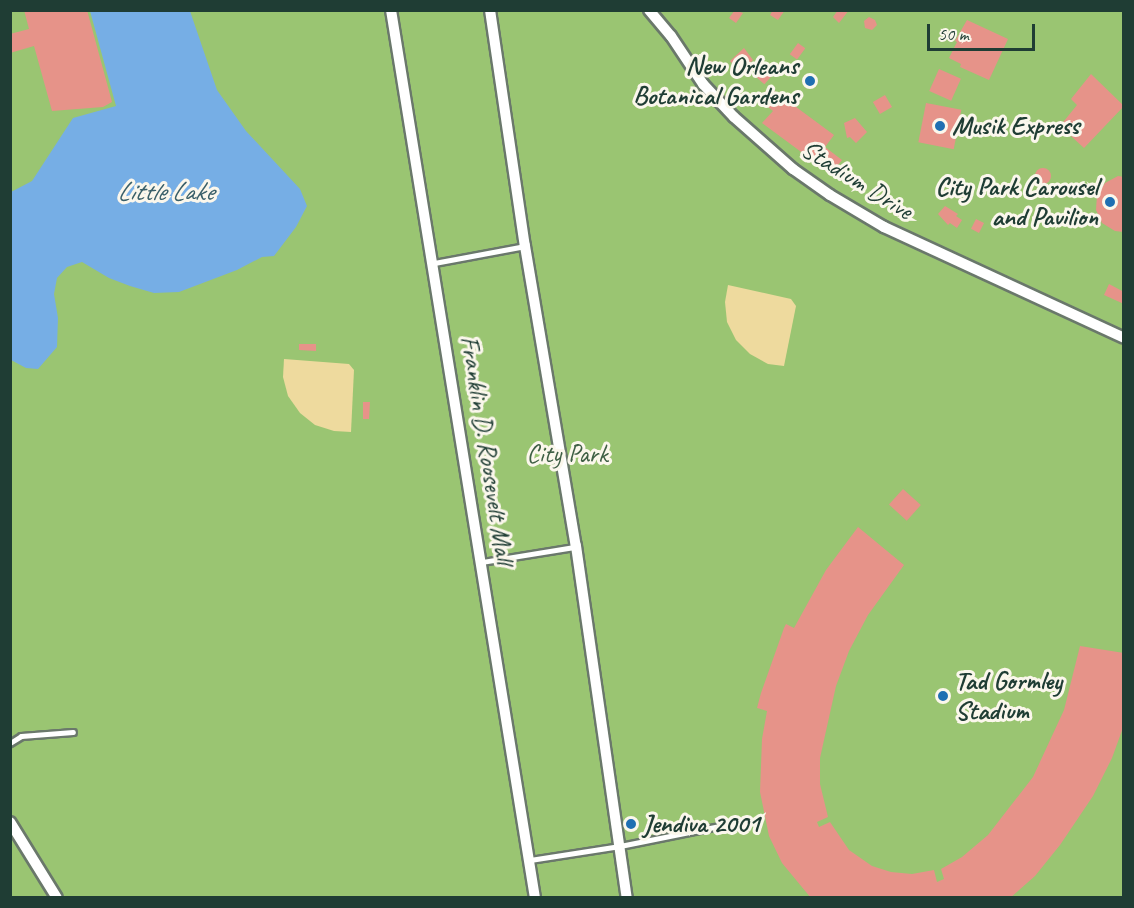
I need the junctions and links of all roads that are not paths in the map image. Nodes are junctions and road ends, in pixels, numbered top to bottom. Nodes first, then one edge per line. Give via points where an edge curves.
1 (391, 10) edge
2 (490, 10) edge
3 (649, 10) edge
4 (525, 246) junction
5 (434, 263) junction
6 (1124, 338) edge
7 (576, 546) junction
8 (482, 562) junction
9 (73, 732) dead end
10 (10, 743) edge
11 (10, 822) edge
12 (739, 822) dead end
13 (620, 846) junction
14 (530, 860) junction
15 (57, 897) edge
16 (535, 897) edge
17 (627, 897) edge

1 - 5 street, Franklin D. Roosevelt Mall
2 - 4 street
3 - 6 street, Stadium Drive via 672,36 703,84 734,117 793,169 830,195 884,227
4 - 5 lane
4 - 7 street
5 - 8 street, Franklin D. Roosevelt Mall
7 - 8 lane
7 - 13 street
8 - 14 street, Franklin D. Roosevelt Mall
9 - 10 lane via 21,736
11 - 15 street
12 - 13 lane
13 - 14 lane
13 - 17 street
14 - 16 street, Franklin D. Roosevelt Mall

